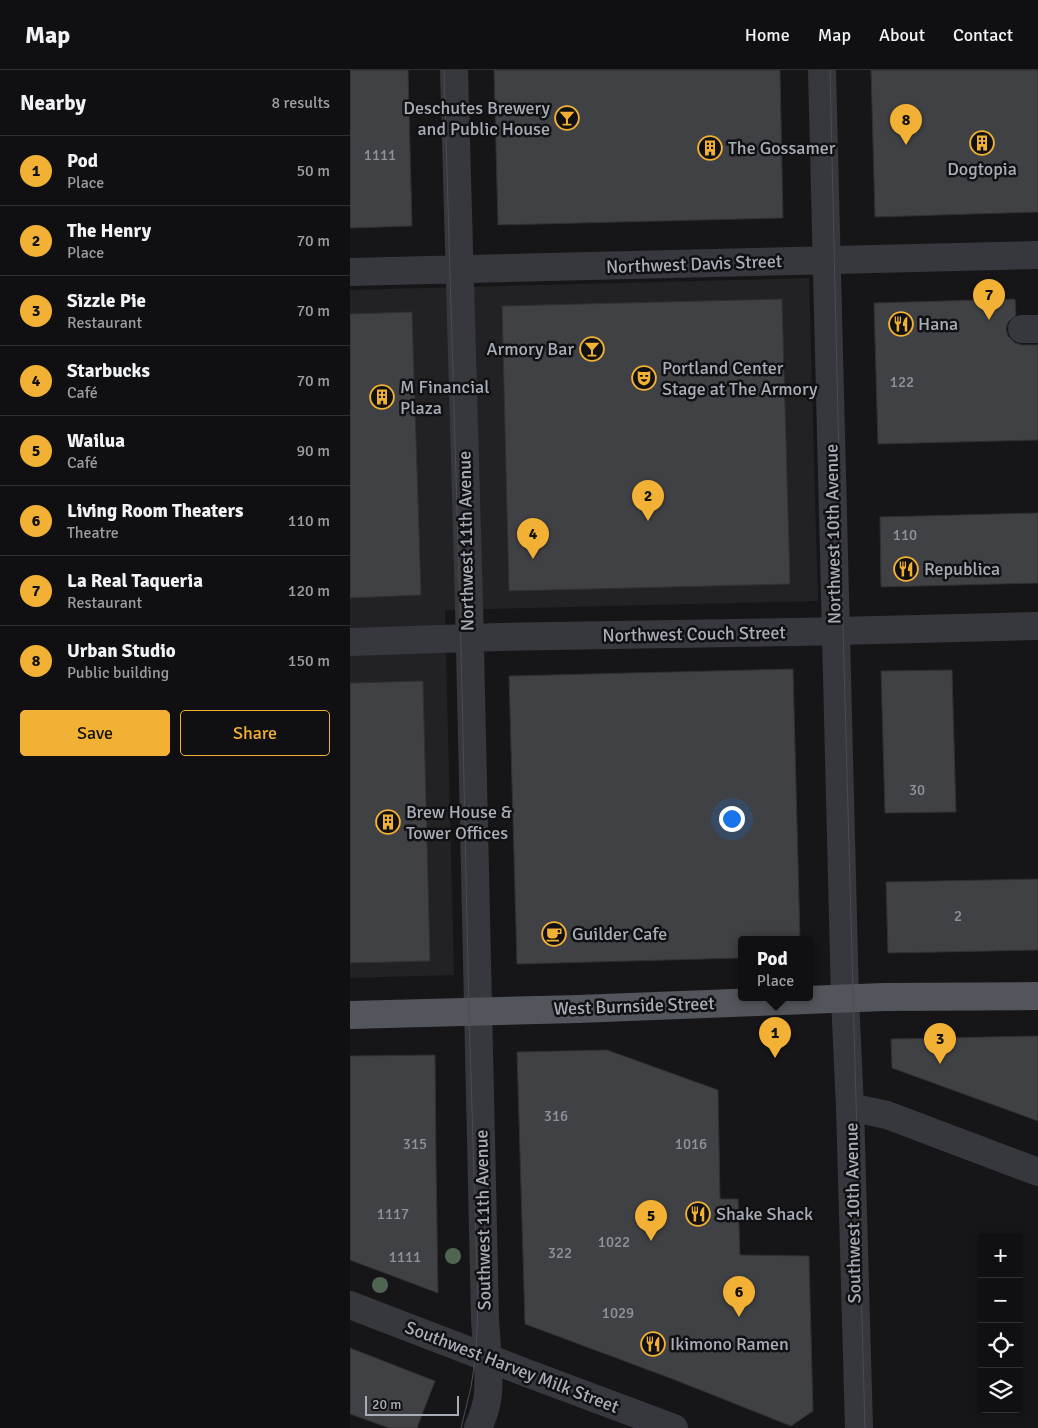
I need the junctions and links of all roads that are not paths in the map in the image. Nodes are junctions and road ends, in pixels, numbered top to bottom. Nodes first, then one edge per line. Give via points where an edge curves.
1 (454, 70) edge
2 (822, 70) edge
3 (1038, 255) edge
4 (826, 260) junction
5 (459, 270) junction
6 (350, 272) edge
7 (1038, 626) edge
8 (836, 631) junction
9 (469, 638) junction
10 (350, 642) edge
11 (1038, 996) edge
12 (845, 999) junction
13 (813, 1000) edge
14 (784, 1001) edge
15 (478, 1011) junction
16 (350, 1015) edge
17 (850, 1107) junction
18 (1038, 1172) edge
19 (350, 1305) edge
20 (487, 1358) junction
21 (478, 1428) edge
22 (674, 1428) edge
23 (859, 1428) edge

1 - 5 street, Northwest 11th Avenue
2 - 4 street, Northwest 10th Avenue
3 - 4 street, Northwest Davis Street
4 - 5 street, Northwest Davis Street
4 - 8 street, Northwest 10th Avenue
5 - 6 street, Northwest Davis Street
5 - 9 street, Northwest 11th Avenue
7 - 8 street, Northwest Couch Street
8 - 9 street, Northwest Couch Street
8 - 12 street, Northwest 10th Avenue
9 - 10 street, Northwest Couch Street
9 - 15 street, Northwest 11th Avenue
11 - 12 main road, West Burnside Street
12 - 13 main road, West Burnside Street
12 - 17 street, Southwest 10th Avenue
14 - 15 main road, West Burnside Street
15 - 16 main road, West Burnside Street
15 - 20 street, Southwest 11th Avenue
17 - 18 street via 887,1115
17 - 23 street, Southwest 10th Avenue
19 - 20 street, Southwest Harvey Milk Street
20 - 21 street, Southwest 11th Avenue via 486,1408
20 - 22 street, Southwest Harvey Milk Street

